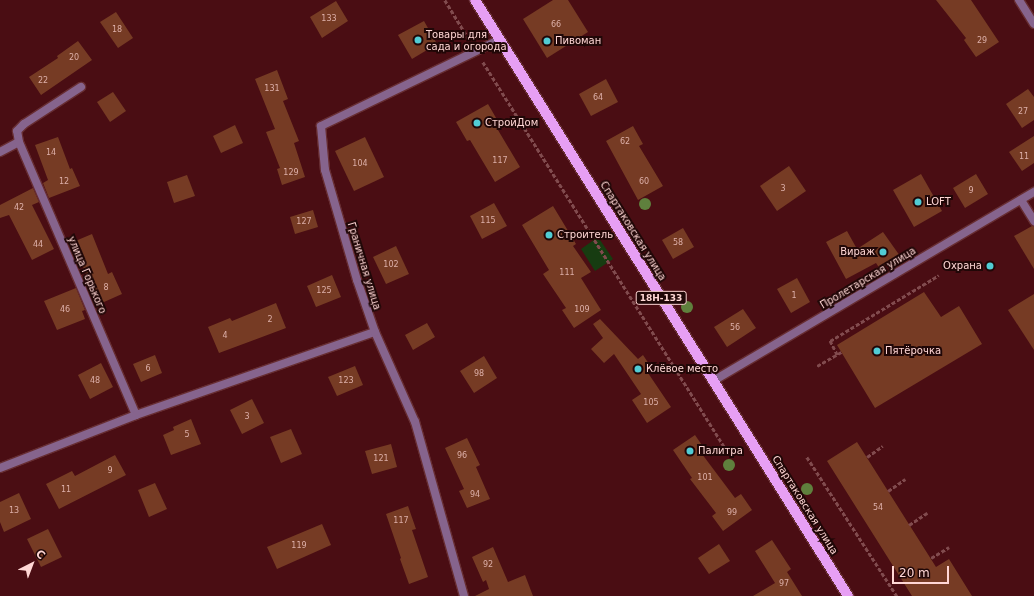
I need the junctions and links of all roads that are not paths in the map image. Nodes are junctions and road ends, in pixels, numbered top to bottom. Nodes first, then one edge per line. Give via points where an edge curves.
1 (1019, 0) edge
2 (478, 1) edge
3 (1034, 24) edge
4 (500, 40) junction
5 (81, 87) dead end
6 (19, 142) junction
7 (0, 152) edge
8 (1034, 192) edge
9 (1021, 200) junction
10 (1034, 221) edge
11 (375, 332) junction
12 (713, 381) junction
13 (136, 416) junction
14 (0, 468) edge
15 (464, 596) edge
16 (848, 596) edge

1 - 3 street
2 - 4 main road, Спартаковская улица / 18Н-133
4 - 11 street, Граничная улица via 321,126 325,170
4 - 12 main road, Спартаковская улица / 18Н-133
5 - 6 street via 24,124 17,131
6 - 7 street
6 - 13 street, улица Горького
8 - 9 street, Пролетарская улица
9 - 10 street
9 - 12 street, Пролетарская улица
11 - 13 street
11 - 15 street, Граничная улица via 415,422
12 - 16 main road, Спартаковская улица / 18Н-133
13 - 14 street

